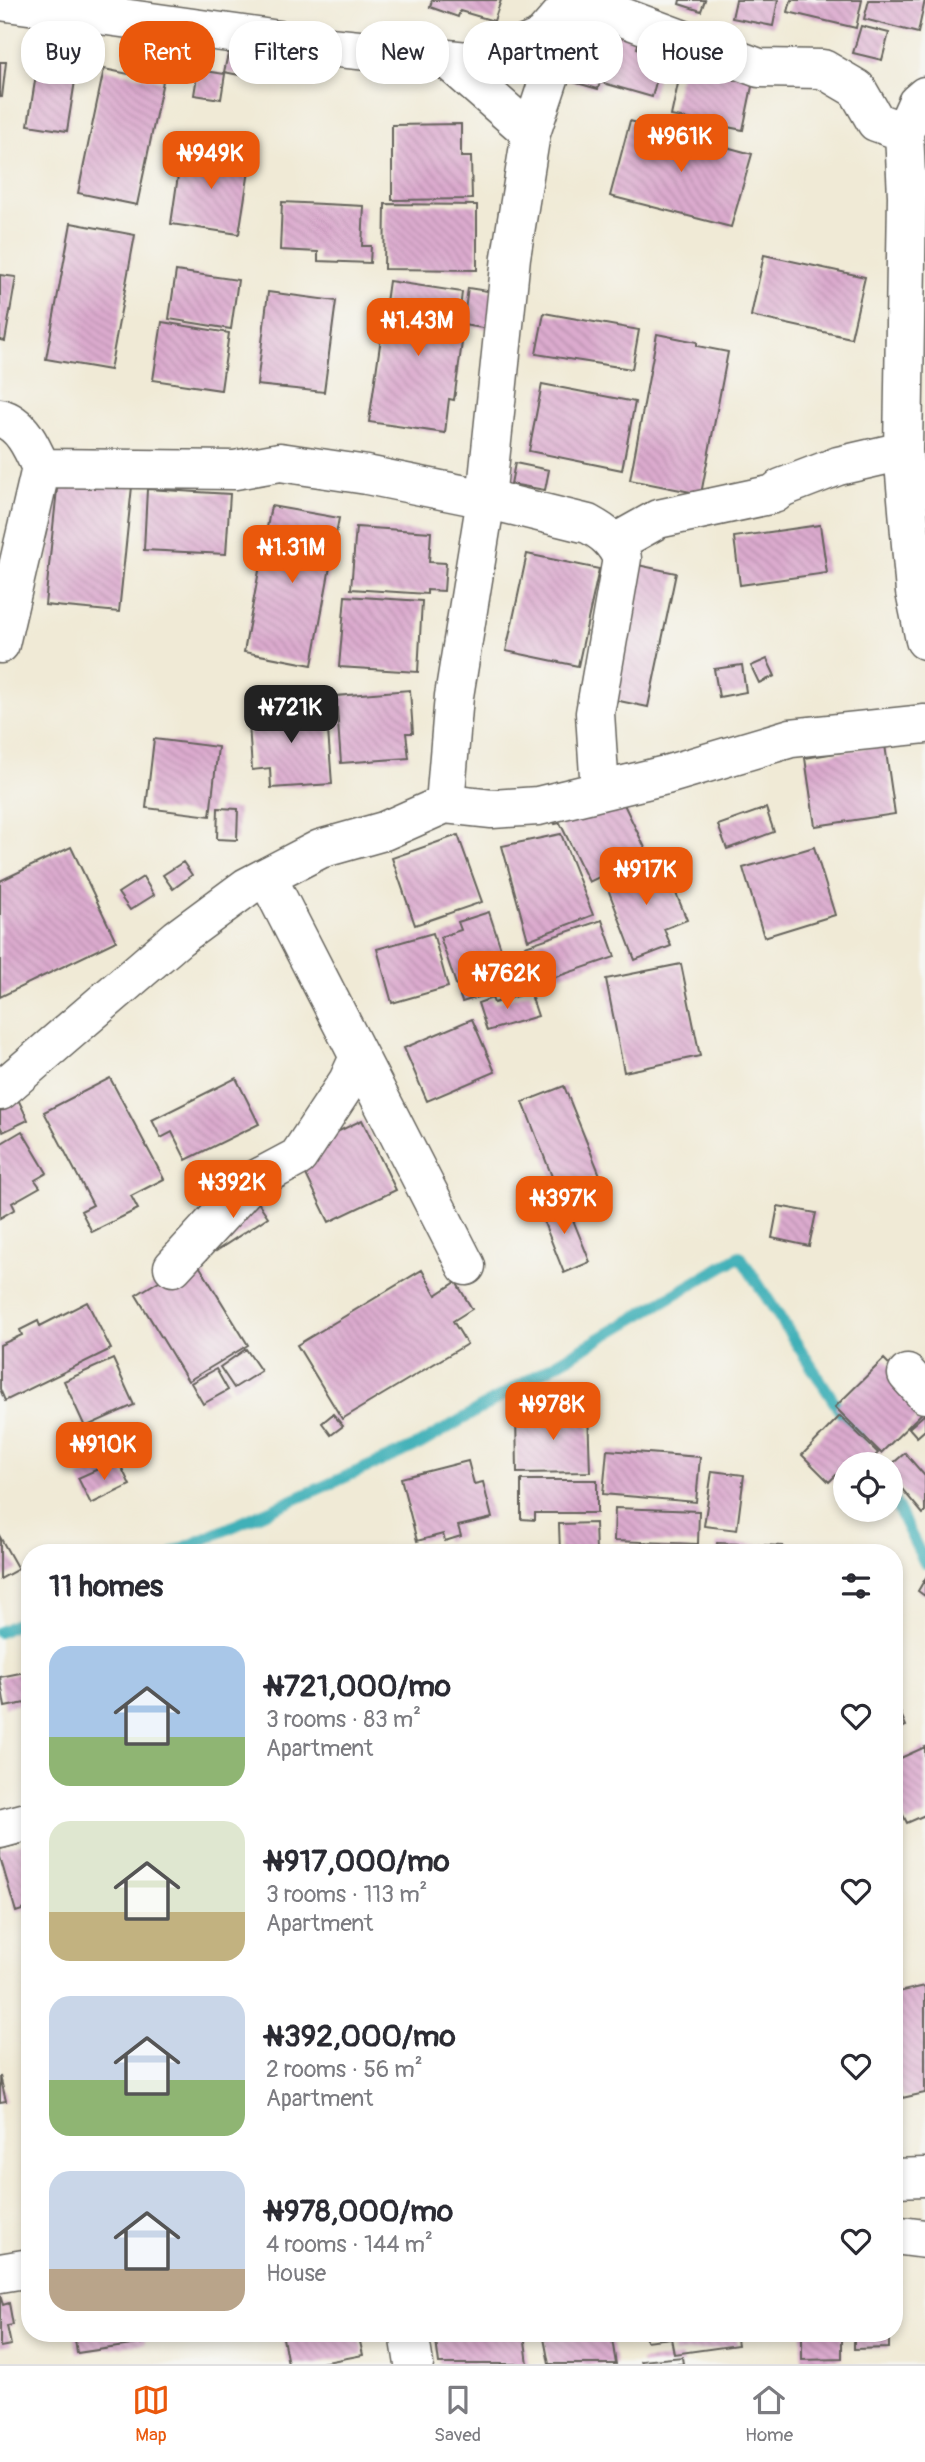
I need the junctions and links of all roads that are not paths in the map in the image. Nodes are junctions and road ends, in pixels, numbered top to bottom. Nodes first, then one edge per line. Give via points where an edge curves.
1 (575, 0) edge
2 (0, 1) edge
3 (356, 50) edge
4 (449, 61) joint
5 (925, 96) edge
6 (904, 132) junction
7 (531, 133) junction
8 (0, 418) edge
9 (903, 451) junction
10 (41, 468) junction
11 (486, 499) junction
12 (615, 543) junction
13 (925, 640) edge
14 (0, 644) edge
15 (925, 724) edge
16 (600, 791) junction
17 (445, 804) junction
18 (267, 877) junction
19 (359, 1057) junction
20 (0, 1091) edge
21 (466, 1266) dead end
22 (173, 1267) dead end
23 (21, 1823) edge
24 (0, 1829) edge
25 (925, 2177) edge
26 (903, 2178) edge
27 (903, 2236) edge
28 (925, 2239) edge
29 (21, 2270) edge
30 (0, 2273) edge
31 (410, 2342) edge
32 (414, 2364) edge

1 - 4 street via 542,37 477,62
1 - 6 street via 759,68 823,69 857,89 876,122
1 - 7 street
2 - 3 street
4 - 7 street
5 - 6 street
6 - 9 street
7 - 11 street via 511,257
8 - 10 street via 6,418 29,441
9 - 12 street via 838,466 774,494 658,519
9 - 13 street via 915,592
10 - 11 street via 235,470 280,462
10 - 14 street
11 - 12 street via 588,524
11 - 17 street via 454,696
12 - 16 street via 622,558 595,713
15 - 16 street via 791,738
16 - 17 street via 538,806 492,809
17 - 18 street via 384,831 320,849
18 - 19 street
18 - 20 street via 178,939
19 - 21 street
19 - 22 street via 298,1157 251,1182
23 - 24 street
25 - 26 street
27 - 28 street
29 - 30 street
31 - 32 street

